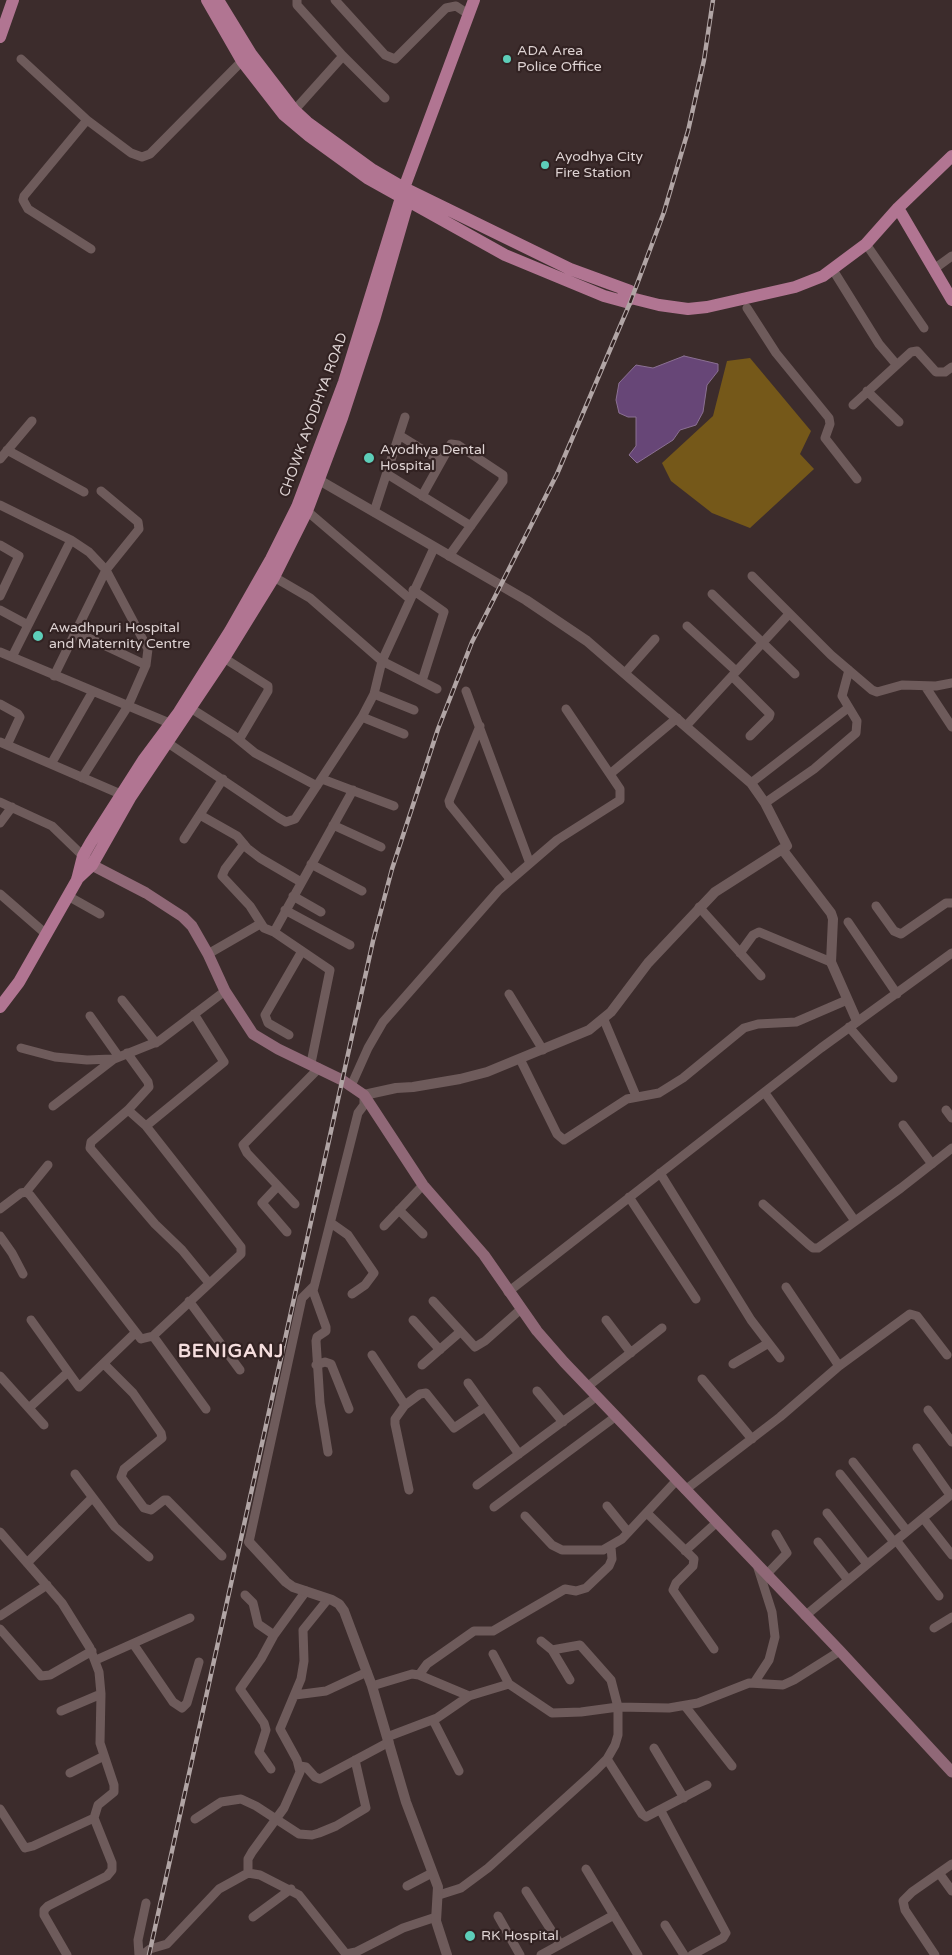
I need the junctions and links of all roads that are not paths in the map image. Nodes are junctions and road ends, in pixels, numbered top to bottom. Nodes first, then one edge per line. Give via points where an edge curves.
1 (13, 0) edge
2 (207, 0) edge
3 (212, 0) edge
4 (218, 0) edge
5 (297, 0) edge
6 (335, 0) edge
7 (474, 0) edge
8 (479, 0) edge
9 (468, 14) junction
10 (0, 37) edge
11 (342, 56) junction
12 (21, 59) dead end
13 (242, 61) junction
14 (385, 98) dead end
15 (291, 114) junction
16 (88, 120) junction
17 (423, 141) junction
18 (952, 156) edge
19 (406, 195) junction
20 (900, 206) junction
21 (866, 244) junction
22 (91, 249) dead end
23 (389, 251) junction
24 (952, 256) edge
25 (936, 268) junction
26 (823, 275) junction
27 (952, 288) edge
28 (952, 300) edge
29 (747, 308) junction
30 (924, 328) dead end
31 (896, 364) junction
32 (952, 367) edge
33 (867, 391) junction
34 (853, 404) dead end
35 (405, 417) dead end
36 (32, 421) dead end
37 (899, 422) dead end
38 (399, 434) junction
39 (8, 450) junction
40 (0, 459) edge
41 (441, 461) junction
42 (386, 474) junction
43 (857, 479) dead end
44 (319, 480) junction
45 (101, 491) dead end
46 (84, 492) dead end
47 (422, 496) junction
48 (0, 505) edge
49 (307, 511) junction
50 (374, 512) junction
51 (471, 526) junction
52 (70, 540) junction
53 (0, 545) edge
54 (434, 548) junction
55 (449, 556) junction
56 (106, 570) junction
57 (752, 576) dead end
58 (274, 577) junction
59 (712, 594) dead end
60 (412, 595) junction
61 (0, 596) edge
62 (0, 610) edge
63 (790, 614) junction
64 (28, 625) junction
65 (687, 626) dead end
66 (76, 632) junction
67 (655, 639) dead end
68 (762, 643) junction
69 (0, 652) edge
70 (227, 654) junction
71 (12, 657) junction
72 (382, 661) junction
73 (146, 665) junction
74 (849, 670) junction
75 (625, 673) junction
76 (734, 673) junction
77 (795, 674) dead end
78 (54, 676) junction
79 (422, 681) junction
80 (952, 683) edge
81 (925, 686) junction
82 (437, 689) dead end
83 (92, 691) junction
84 (466, 691) dead end
85 (374, 694) junction
86 (0, 704) edge
87 (128, 706) junction
88 (848, 708) junction
89 (192, 709) junction
90 (566, 709) dead end
91 (414, 710) dead end
92 (362, 717) junction
93 (677, 718) junction
94 (175, 725) junction
95 (480, 726) junction
96 (686, 726) junction
97 (952, 727) edge
98 (404, 734) dead end
99 (750, 736) dead end
100 (239, 740) junction
101 (168, 743) junction
102 (4, 744) edge
103 (51, 764) junction
104 (610, 774) junction
105 (82, 778) junction
106 (223, 779) junction
107 (320, 782) junction
108 (751, 783) junction
109 (353, 790) junction
110 (125, 796) junction
111 (0, 802) edge
112 (764, 803) junction
113 (394, 806) dead end
114 (12, 807) junction
115 (200, 815) junction
116 (0, 823) edge
117 (333, 825) junction
118 (184, 839) dead end
119 (244, 844) junction
120 (381, 847) dead end
121 (782, 849) junction
122 (88, 860) junction
123 (529, 862) junction
124 (311, 864) junction
125 (510, 878) junction
126 (301, 882) junction
127 (362, 891) dead end
128 (0, 894) edge
129 (68, 896) junction
130 (293, 896) junction
131 (952, 903) edge
132 (876, 906) dead end
133 (699, 908) junction
134 (286, 910) junction
135 (321, 912) dead end
136 (100, 914) dead end
137 (848, 922) dead end
138 (260, 924) junction
139 (48, 929) junction
140 (274, 932) junction
141 (350, 945) dead end
142 (302, 951) junction
143 (740, 953) junction
144 (952, 953) edge
145 (208, 954) junction
146 (831, 962) junction
147 (761, 976) dead end
148 (225, 991) junction
149 (509, 994) dead end
150 (896, 994) junction
151 (122, 1000) dead end
152 (847, 1000) junction
153 (0, 1007) edge
154 (194, 1014) junction
155 (90, 1016) dead end
156 (604, 1020) junction
157 (853, 1024) junction
158 (289, 1034) dead end
159 (156, 1043) junction
160 (21, 1048) dead end
161 (543, 1050) junction
162 (120, 1056) junction
163 (520, 1059) junction
164 (315, 1066) junction
165 (893, 1078) dead end
166 (352, 1086) junction
167 (765, 1093) junction
168 (364, 1096) junction
169 (636, 1096) junction
170 (53, 1106) dead end
171 (128, 1110) junction
172 (946, 1110) dead end
173 (952, 1118) edge
174 (903, 1125) dead end
175 (146, 1126) junction
176 (952, 1148) edge
177 (932, 1164) junction
178 (48, 1166) dead end
179 (660, 1173) junction
180 (423, 1185) junction
181 (278, 1186) junction
182 (26, 1192) junction
183 (628, 1197) junction
184 (295, 1204) dead end
185 (764, 1204) dead end
186 (0, 1209) edge
187 (399, 1210) junction
188 (855, 1221) junction
189 (331, 1223) junction
190 (384, 1226) dead end
191 (287, 1232) dead end
192 (422, 1234) dead end
193 (0, 1236) edge
194 (23, 1274) dead end
195 (209, 1283) junction
196 (314, 1286) junction
197 (786, 1287) dead end
198 (508, 1292) junction
199 (352, 1294) dead end
200 (696, 1299) dead end
201 (189, 1301) junction
202 (433, 1301) dead end
203 (521, 1309) junction
204 (31, 1320) dead end
205 (413, 1320) dead end
206 (606, 1320) dead end
207 (662, 1328) dead end
208 (460, 1332) junction
209 (135, 1333) junction
210 (153, 1336) junction
211 (767, 1344) junction
212 (440, 1350) junction
213 (631, 1353) junction
214 (947, 1355) dead end
215 (372, 1356) dead end
216 (780, 1358) dead end
217 (104, 1364) junction
218 (733, 1364) dead end
219 (316, 1365) junction
220 (422, 1365) dead end
221 (839, 1366) junction
222 (240, 1370) dead end
223 (67, 1373) junction
224 (0, 1376) edge
225 (702, 1379) dead end
226 (468, 1383) dead end
227 (587, 1387) junction
228 (537, 1392) dead end
229 (596, 1397) junction
230 (405, 1405) junction
231 (486, 1407) junction
232 (29, 1408) junction
233 (206, 1409) dead end
234 (349, 1409) dead end
235 (928, 1410) dead end
236 (615, 1417) junction
237 (562, 1422) junction
238 (44, 1425) dead end
239 (752, 1439) junction
240 (952, 1442) edge
241 (917, 1448) dead end
242 (328, 1452) dead end
243 (519, 1454) junction
244 (853, 1462) dead end
245 (75, 1474) dead end
246 (840, 1474) dead end
247 (676, 1480) junction
248 (477, 1485) dead end
249 (409, 1490) dead end
250 (684, 1490) junction
251 (951, 1494) edge
252 (92, 1498) junction
253 (494, 1506) dead end
254 (607, 1506) dead end
255 (647, 1513) junction
256 (827, 1513) dead end
257 (525, 1516) dead end
258 (923, 1518) junction
259 (716, 1523) junction
260 (907, 1531) junction
261 (0, 1532) edge
262 (628, 1532) junction
263 (776, 1534) dead end
264 (895, 1541) junction
265 (249, 1542) joint
266 (818, 1542) dead end
267 (611, 1547) junction
268 (686, 1551) junction
269 (952, 1555) edge
270 (222, 1556) dead end
271 (149, 1557) dead end
272 (27, 1563) junction
273 (867, 1564) junction
274 (762, 1572) junction
275 (848, 1580) junction
276 (47, 1586) junction
277 (306, 1591) junction
278 (245, 1595) dead end
279 (939, 1596) dead end
280 (328, 1598) junction
281 (0, 1616) edge
282 (805, 1616) junction
283 (190, 1618) dead end
284 (952, 1618) edge
285 (934, 1628) dead end
286 (0, 1629) edge
287 (274, 1635) junction
288 (541, 1641) dead end
289 (134, 1645) junction
290 (714, 1649) dead end
291 (552, 1650) junction
292 (92, 1651) junction
293 (840, 1651) junction
294 (493, 1654) dead end
295 (96, 1660) junction
296 (199, 1662) dead end
297 (367, 1672) junction
298 (419, 1675) junction
299 (570, 1680) dead end
300 (754, 1683) junction
301 (509, 1684) junction
302 (372, 1686) junction
303 (101, 1694) junction
304 (295, 1695) junction
305 (468, 1696) junction
306 (685, 1706) junction
307 (618, 1707) junction
308 (61, 1712) dead end
309 (433, 1720) junction
310 (388, 1740) junction
311 (654, 1748) dead end
312 (104, 1756) junction
313 (607, 1758) junction
314 (355, 1760) junction
315 (300, 1766) junction
316 (732, 1766) dead end
317 (271, 1769) dead end
318 (459, 1771) dead end
319 (952, 1772) edge
320 (70, 1773) dead end
321 (707, 1785) dead end
322 (684, 1798) junction
323 (0, 1809) edge
324 (661, 1811) junction
325 (94, 1818) junction
326 (195, 1819) dead end
327 (275, 1819) junction
328 (952, 1864) edge
329 (586, 1869) dead end
330 (248, 1873) junction
331 (432, 1873) junction
332 (939, 1873) junction
333 (406, 1886) dead end
334 (291, 1889) junction
335 (526, 1891) dead end
336 (952, 1891) edge
337 (438, 1895) junction
338 (146, 1903) dead end
339 (614, 1915) junction
340 (498, 1916) dead end
341 (253, 1917) dead end
342 (436, 1917) junction
343 (665, 1925) dead end
344 (560, 1944) junction
345 (369, 1945) junction
346 (67, 1955) edge
347 (140, 1955) edge
348 (373, 1955) edge
349 (448, 1955) edge
350 (520, 1955) edge
351 (541, 1955) edge
352 (638, 1955) edge
353 (684, 1955) edge
354 (692, 1955) edge
355 (935, 1955) edge

1 - 10 main road
2 - 13 main road
3 - 26 main road via 262,80 286,109 316,135 395,189 518,254 621,296 688,309 741,301 795,287
4 - 15 main road
5 - 11 street
6 - 9 street via 385,55 395,59 446,8 456,6
7 - 9 main road
8 - 17 main road
9 - 17 main road
11 - 14 street
11 - 15 street
12 - 16 street
13 - 15 main road
13 - 16 street via 150,154 142,157 131,153
15 - 19 main road via 367,178
16 - 22 street via 24,200 28,209
17 - 19 main road
18 - 20 main road
19 - 19 main road via 570,269 630,291 630,299 626,302 604,296 505,255
19 - 23 main road
20 - 21 main road
20 - 25 main road
21 - 26 main road
21 - 30 street
23 - 44 main road, CHOWK AYODHYA ROAD via 362,356
23 - 94 main road, CHOWK AYODHYA ROAD via 297,508
24 - 25 street
25 - 27 main road
25 - 28 main road
26 - 29 main road via 803,290
26 - 29 main road via 802,277 778,288 714,302 685,302 651,296 647,304 647,307 693,315
26 - 31 street
29 - 43 street via 776,353 829,418 825,438
31 - 32 street via 914,351 936,372 945,372
31 - 33 street
33 - 34 street
33 - 37 street
35 - 38 street
36 - 39 street
38 - 41 street
38 - 42 street
39 - 40 street
39 - 46 street
41 - 47 street
41 - 51 street via 448,447 454,444 503,474 503,481
42 - 47 street
42 - 50 street
44 - 49 main road, CHOWK AYODHYA ROAD
44 - 50 street
45 - 56 street via 139,525 137,534
47 - 51 street
48 - 52 street
49 - 58 main road, CHOWK AYODHYA ROAD
49 - 60 street
50 - 54 street
51 - 55 street
52 - 56 street via 89,552
52 - 64 street
53 - 61 street via 19,556
54 - 55 street
54 - 60 street
55 - 75 street via 556,618
56 - 66 street
56 - 73 street via 148,650
57 - 63 street
58 - 70 main road, CHOWK AYODHYA ROAD
58 - 72 street via 310,598
59 - 68 street
60 - 72 street
60 - 79 street via 444,612
62 - 64 street
63 - 68 street
63 - 74 street
64 - 71 street
65 - 76 street
66 - 73 street
66 - 78 street
67 - 75 street
68 - 76 street
68 - 77 street
69 - 71 street
70 - 89 main road
70 - 100 street via 268,686
71 - 78 street
72 - 79 street
72 - 85 street
73 - 87 street
74 - 81 street via 877,692 902,685
74 - 88 street via 842,696
75 - 93 street
76 - 96 street
76 - 99 street via 770,714
78 - 83 street
79 - 82 street
80 - 81 street
81 - 97 street
83 - 87 street
83 - 103 street
84 - 95 street
85 - 91 street
85 - 92 street
86 - 102 street via 20,717
87 - 94 street
87 - 105 street
88 - 108 street
88 - 112 street via 857,721 852,738
89 - 94 main road
89 - 100 street
90 - 104 street
92 - 98 street
92 - 107 street
93 - 96 street
93 - 104 street
94 - 101 main road
94 - 110 main road
95 - 123 street
95 - 125 street via 449,801
96 - 108 street
100 - 107 street via 254,753
101 - 106 street
101 - 110 main road
102 - 103 street
103 - 105 street
104 - 123 street via 622,796 616,804 557,840
105 - 110 street
106 - 107 street via 286,822 295,819
106 - 115 street
107 - 109 street
108 - 112 street
109 - 113 street
109 - 117 street
110 - 122 main road
111 - 114 street
112 - 121 street via 787,846
114 - 116 street
114 - 122 street via 52,826
115 - 118 street
115 - 119 street via 237,836
117 - 120 street
117 - 124 street
119 - 126 street via 260,858
119 - 138 street via 222,876 250,906
121 - 133 street via 728,882
121 - 146 street via 831,913
122 - 129 main road
122 - 145 main road via 173,909 192,926
123 - 125 street
124 - 126 street
124 - 127 street
125 - 166 street via 383,1022
126 - 130 street
128 - 139 street
129 - 136 street
129 - 139 main road
130 - 134 street
130 - 135 street
131 - 132 street via 901,934 894,931
133 - 143 street
133 - 156 street via 648,963
134 - 140 street
134 - 141 street
137 - 150 street
138 - 140 street
138 - 145 street
139 - 153 main road via 19,982
140 - 142 street
142 - 158 street via 265,1014 268,1023
142 - 164 street via 330,970
143 - 146 street via 759,932
143 - 147 street
144 - 150 street
145 - 148 main road
146 - 152 street
148 - 154 street
148 - 164 main road via 253,1034
149 - 161 street
150 - 157 street
151 - 159 street
152 - 157 street
152 - 169 street via 796,1022 749,1026 667,1088 650,1096
154 - 159 street
154 - 175 street via 224,1062
155 - 162 street
156 - 161 street
156 - 169 street
157 - 165 street
157 - 167 street
159 - 162 street
160 - 162 street via 64,1058
161 - 163 street
162 - 170 street
162 - 171 street via 148,1082 149,1087
163 - 168 street via 460,1079
163 - 169 street via 557,1134 564,1140
164 - 166 main road
164 - 181 street via 243,1145
166 - 168 main road
167 - 179 street
167 - 188 street
168 - 180 main road
168 - 189 street
171 - 175 street
171 - 195 street via 91,1142 90,1148
172 - 173 street
174 - 177 street
175 - 195 street via 243,1251
176 - 177 street
177 - 188 street
178 - 182 street
179 - 183 street
179 - 211 street
180 - 187 street
180 - 198 main road via 484,1255
181 - 184 street
181 - 191 street via 262,1203
182 - 186 street
182 - 209 street
183 - 198 street
183 - 200 street
185 - 188 street via 813,1248 818,1248
187 - 190 street
187 - 192 street
189 - 196 street
189 - 199 street via 348,1235 374,1273
193 - 194 street
195 - 201 street
196 - 219 street via 314,1297 326,1327 326,1331 317,1337
196 - 265 street via 302,1298
197 - 221 street
198 - 203 main road
201 - 210 street
201 - 222 street
202 - 208 street
203 - 208 street via 478,1346 471,1345
203 - 227 main road
204 - 223 street
205 - 212 street
206 - 213 street
207 - 213 street
208 - 212 street
209 - 210 street via 141,1340
209 - 217 street
210 - 233 street
211 - 216 street
211 - 218 street
212 - 220 street
213 - 227 street
214 - 221 street via 914,1314 910,1314
215 - 230 street
217 - 223 street via 79,1387
217 - 270 street via 133,1393 162,1438 124,1469 121,1476 144,1508 151,1510 167,1500
219 - 234 street via 331,1364
219 - 242 street
221 - 239 street
223 - 232 street
224 - 232 street
225 - 239 street
226 - 231 street
227 - 229 main road
228 - 237 street
229 - 236 main road
229 - 237 street
230 - 231 street via 426,1393 454,1428
230 - 249 street via 395,1424
231 - 243 street
232 - 238 street
235 - 240 street
236 - 247 main road
236 - 253 street
237 - 243 street
239 - 250 street
241 - 251 street
243 - 248 street
244 - 260 street
245 - 252 street
246 - 264 street
247 - 250 main road
247 - 255 street
250 - 259 main road
251 - 258 street
252 - 271 street via 115,1527
252 - 272 street
254 - 262 street
255 - 262 street
255 - 268 street
256 - 273 street
257 - 267 street via 552,1545 562,1550 591,1552
258 - 260 street
258 - 269 street
259 - 268 street
259 - 274 main road
260 - 264 street
261 - 272 street
262 - 267 street
263 - 274 street via 787,1553
264 - 273 street
264 - 279 street
265 - 277 street via 286,1582
266 - 275 street
267 - 298 street via 609,1566 586,1588 576,1591 565,1589 493,1631 474,1631 427,1664
268 - 290 street via 695,1563 673,1590
272 - 276 street
273 - 275 street
274 - 282 main road
274 - 300 street via 775,1637 769,1660
275 - 282 street
276 - 281 street
276 - 292 street via 62,1603
277 - 280 street
277 - 287 street
278 - 287 street via 253,1603 258,1624
280 - 297 street via 340,1604 344,1611
280 - 304 street via 303,1630 303,1667
282 - 293 main road
283 - 289 street
284 - 285 street
286 - 292 street via 41,1676
287 - 317 street via 240,1689 264,1723 265,1735 258,1752
288 - 291 street
289 - 295 street
289 - 296 street via 173,1702 182,1708 187,1703
291 - 299 street
291 - 307 street via 577,1644 583,1647 611,1680
292 - 295 street
293 - 300 street via 783,1685
293 - 319 main road
294 - 301 street
295 - 303 street
297 - 302 street
297 - 304 street via 326,1692
298 - 302 street via 412,1674
298 - 305 street
300 - 306 street
301 - 305 street
301 - 307 street via 552,1713
302 - 310 street
303 - 308 street
303 - 312 street via 99,1734
304 - 315 street via 280,1729
305 - 309 street
306 - 307 street
306 - 316 street
307 - 313 street via 618,1735
309 - 310 street
309 - 318 street
310 - 314 street
310 - 331 street
311 - 322 street
312 - 320 street
312 - 325 street via 114,1792 98,1804
313 - 324 street via 642,1814 646,1817
313 - 337 street via 488,1868 461,1888
314 - 315 street via 320,1779
314 - 327 street via 367,1806 363,1811 312,1835 299,1834
315 - 327 street via 289,1798
321 - 322 street
322 - 324 street
323 - 325 street via 25,1848
324 - 354 street via 726,1934
325 - 346 street via 112,1870 107,1876 44,1910
326 - 327 street via 222,1802 240,1799
327 - 330 street via 248,1859
328 - 332 street
329 - 339 street
330 - 334 street via 260,1874
330 - 347 street via 219,1889 167,1944
331 - 333 street
331 - 337 street
332 - 336 street
332 - 355 street via 906,1897 903,1906
334 - 341 street
334 - 345 street via 307,1902 346,1954
335 - 344 street
337 - 342 street
338 - 347 street via 138,1940
339 - 344 street
339 - 352 street
340 - 350 street
342 - 345 street via 403,1928
342 - 349 street
343 - 353 street
344 - 351 street
345 - 348 street

